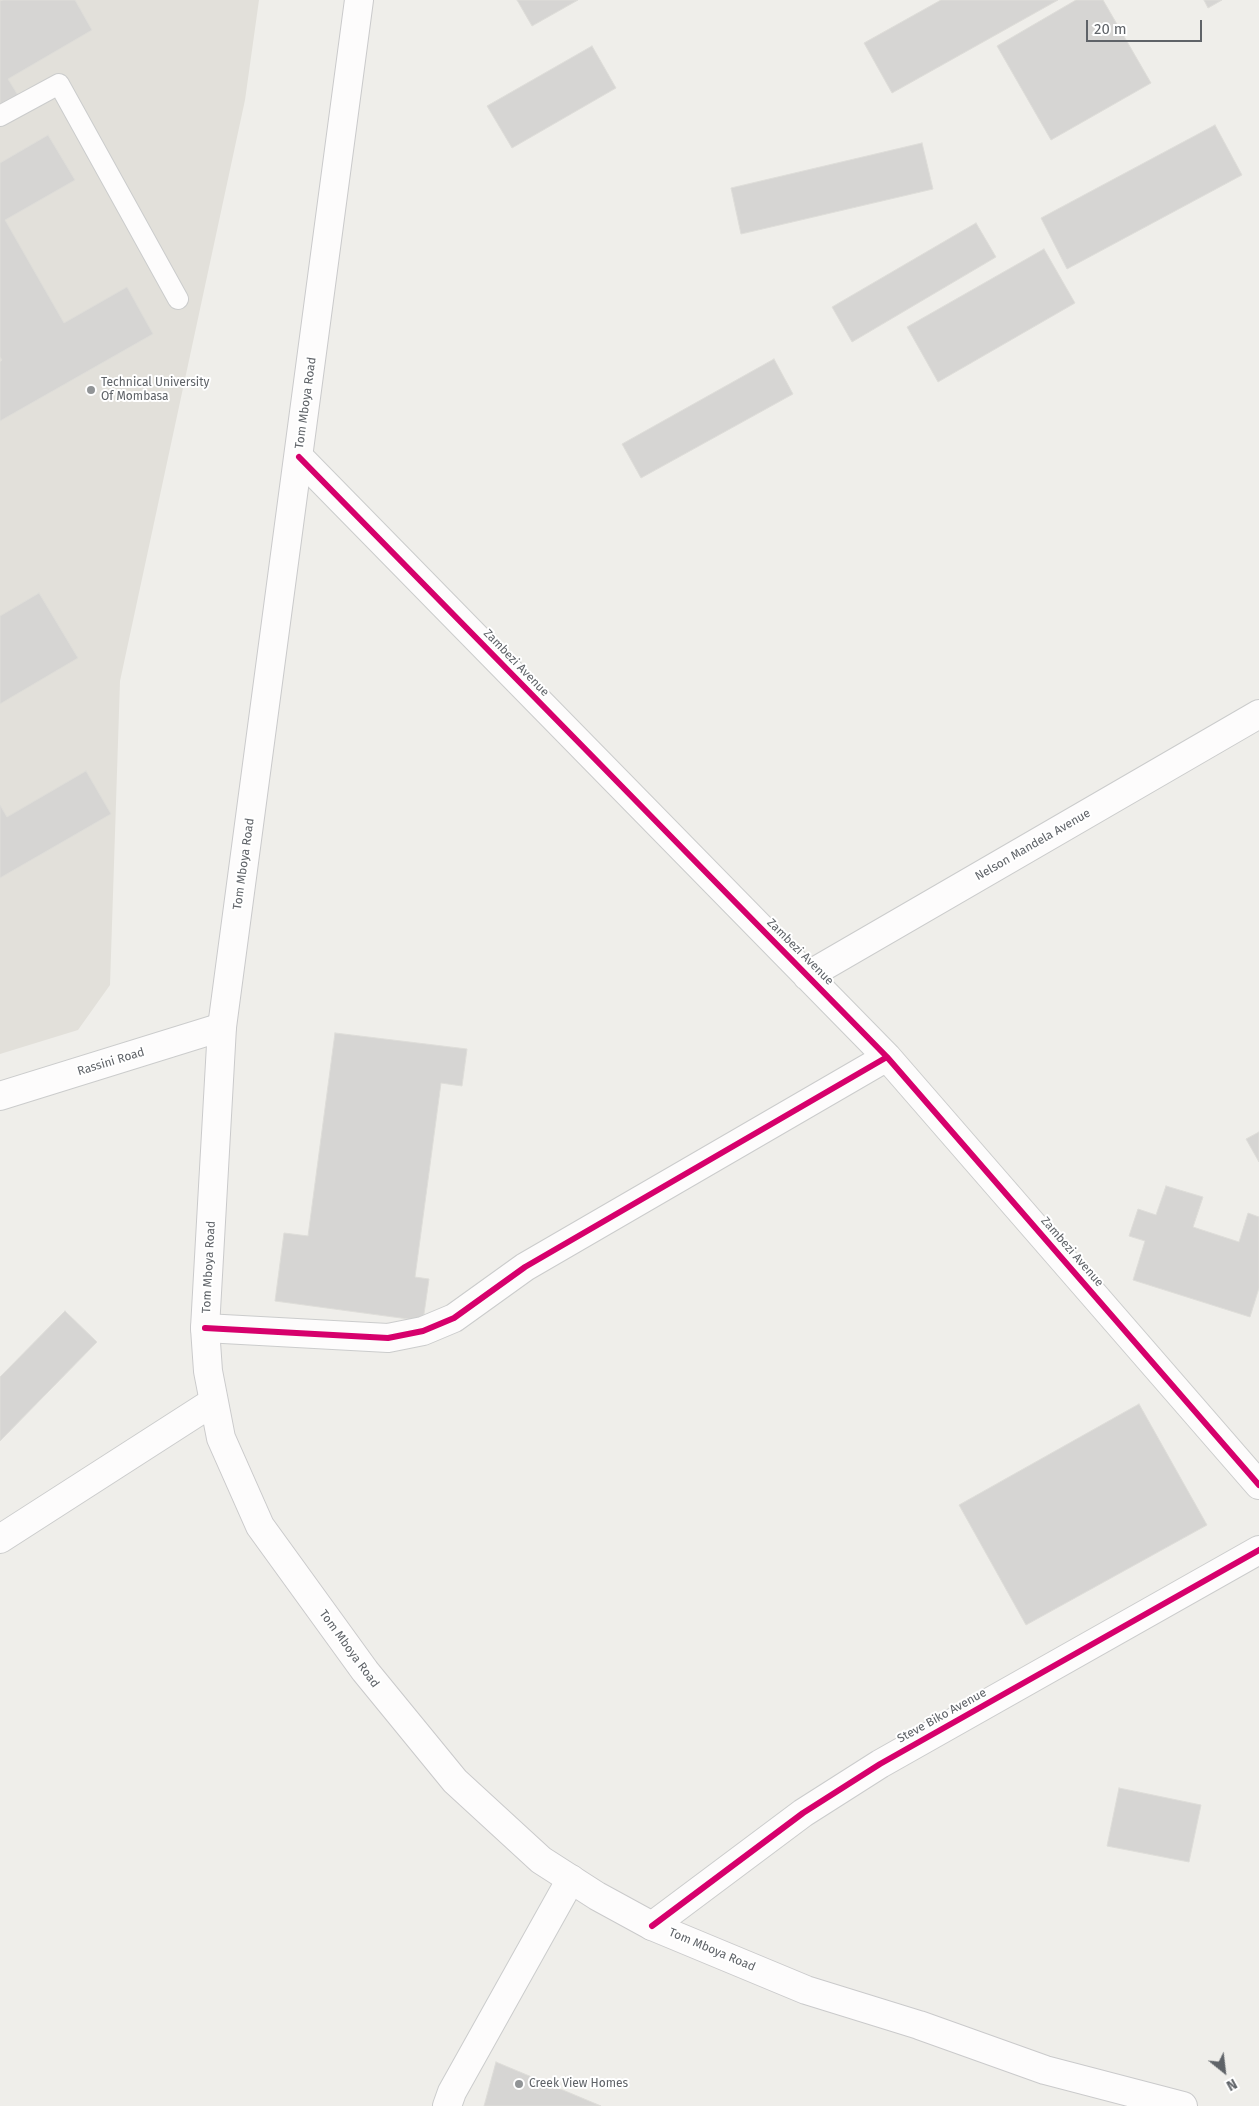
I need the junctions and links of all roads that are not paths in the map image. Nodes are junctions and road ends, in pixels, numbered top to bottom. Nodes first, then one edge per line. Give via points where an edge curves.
1 (359, 0) edge
2 (0, 116) edge
3 (178, 299) dead end
4 (299, 458) junction
5 (1259, 714) edge
6 (807, 976) junction
7 (222, 1027) junction
8 (888, 1057) junction
9 (0, 1096) edge
10 (205, 1328) junction
11 (213, 1402) junction
12 (1259, 1486) edge
13 (0, 1539) edge
14 (1259, 1550) edge
15 (571, 1879) junction
16 (652, 1926) junction
17 (447, 2106) edge
18 (1183, 2106) edge

1 - 4 street, Tom Mboya Road
2 - 3 lane via 59,84
4 - 6 street, Zambezi Avenue
4 - 7 street, Tom Mboya Road
5 - 6 street, Nelson Mandela Avenue
6 - 8 street, Zambezi Avenue
7 - 9 street, Rassini Road
7 - 10 street, Tom Mboya Road
8 - 10 street via 525,1268 454,1318 423,1331 388,1338
8 - 12 street, Zambezi Avenue
10 - 11 street, Tom Mboya Road
11 - 13 street
11 - 15 street, Tom Mboya Road via 221,1438 260,1526 365,1671 455,1781 541,1860
14 - 16 street, Steve Biko Avenue via 880,1764 804,1813
15 - 16 street, Tom Mboya Road
15 - 17 street
16 - 18 street, Tom Mboya Road via 806,1990 919,2025 1046,2070

